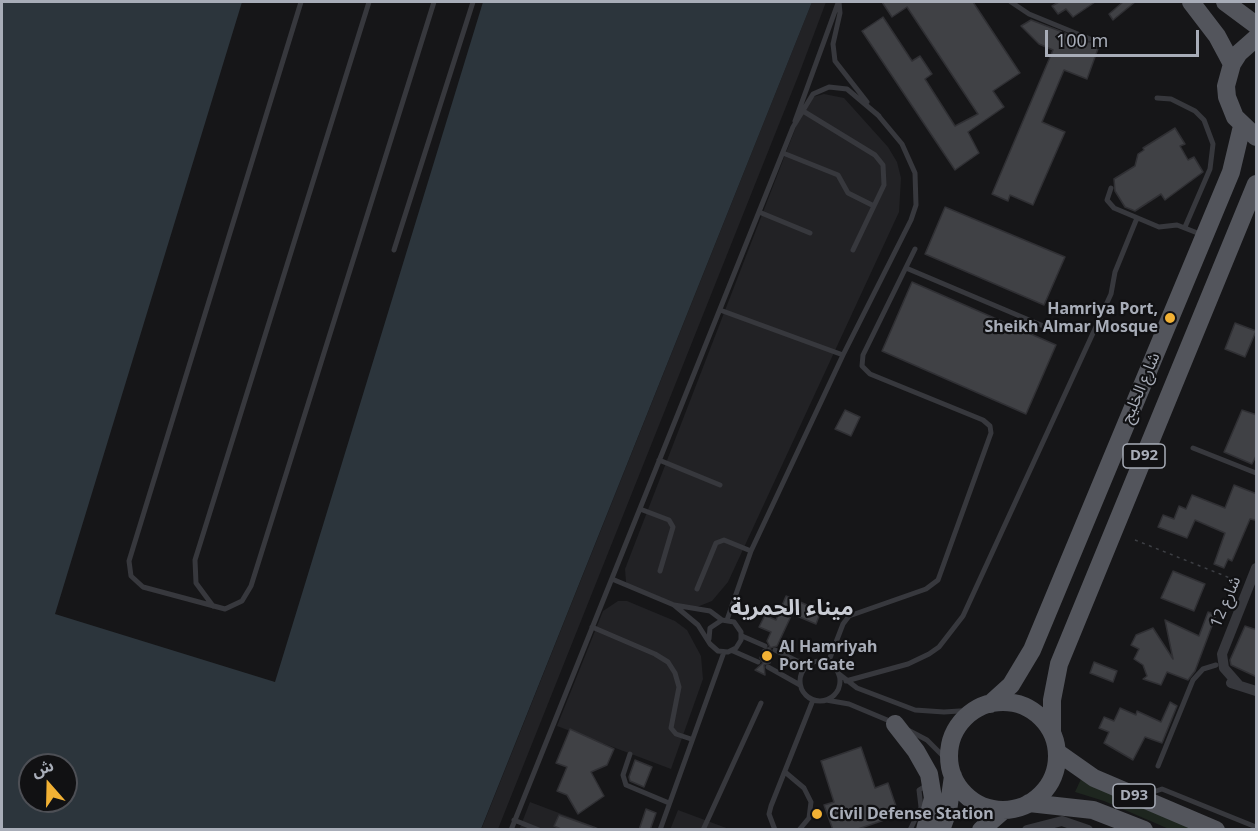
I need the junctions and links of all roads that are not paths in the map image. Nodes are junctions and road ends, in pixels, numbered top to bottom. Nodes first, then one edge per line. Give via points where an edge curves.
1 (301, 2) edge
2 (369, 2) edge
3 (434, 2) edge
4 (473, 2) edge
5 (838, 2) edge
6 (1011, 2) edge
7 (1191, 2) edge
8 (1225, 2) edge
9 (1257, 25) edge
10 (1257, 38) edge
11 (1090, 39) dead end
12 (1232, 64) junction
13 (1157, 98) dead end
14 (802, 111) junction
15 (879, 116) junction
16 (794, 127) junction
17 (1249, 131) edge
18 (783, 153) junction
19 (1257, 184) edge
20 (1111, 188) dead end
21 (874, 206) junction
22 (759, 212) junction
23 (1137, 218) junction
24 (1185, 228) junction
25 (810, 233) dead end
26 (1204, 236) junction
27 (915, 249) dead end
28 (394, 250) dead end
29 (853, 250) dead end
30 (906, 268) junction
31 (720, 309) junction
32 (1048, 328) dead end
33 (843, 355) junction
34 (1193, 448) dead end
35 (660, 460) junction
36 (1257, 473) edge
37 (720, 485) dead end
38 (640, 509) junction
39 (751, 552) junction
40 (1257, 568) edge
41 (660, 571) dead end
42 (612, 579) junction
43 (698, 589) dead end
44 (674, 605) junction
45 (213, 606) junction
46 (724, 620) junction
47 (592, 627) junction
48 (742, 636) junction
49 (709, 639) junction
50 (765, 646) dead end
51 (1223, 647) junction
52 (775, 650) dead end
53 (733, 651) junction
54 (724, 652) junction
55 (758, 662) dead end
56 (811, 663) junction
57 (828, 663) junction
58 (1216, 665) junction
59 (768, 667) dead end
60 (839, 674) junction
61 (846, 681) junction
62 (1238, 684) junction
63 (800, 685) junction
64 (1257, 691) edge
65 (813, 700) junction
66 (826, 700) junction
67 (761, 704) dead end
68 (983, 707) junction
69 (895, 724) junction
70 (1052, 732) junction
71 (692, 739) junction
72 (1057, 752) junction
73 (630, 754) dead end
74 (1158, 766) dead end
75 (951, 770) junction
76 (785, 772) junction
77 (932, 784) junction
78 (1138, 797) junction
79 (669, 803) junction
80 (1029, 803) junction
81 (1004, 810) junction
82 (514, 820) junction
83 (1257, 827) edge
84 (511, 830) edge
85 (539, 830) edge
86 (660, 830) edge
87 (703, 830) edge
88 (776, 830) edge
89 (799, 830) edge
90 (910, 830) edge
91 (925, 830) edge
92 (941, 830) edge
93 (981, 830) edge
94 (1027, 830) edge
95 (1088, 830) edge
96 (1144, 830) edge
97 (1216, 830) edge

1 - 45 lane via 129,561 131,576 143,587
2 - 45 lane via 195,560 196,584
3 - 45 lane via 249,591 242,602 231,608
4 - 28 lane
5 - 15 lane via 835,61
5 - 16 lane
6 - 11 lane via 1029,14
7 - 12 main road
8 - 9 main road
10 - 12 main road
12 - 17 main road via 1227,97
13 - 24 lane via 1171,99 1195,111 1204,120 1213,144 1210,169
14 - 15 lane via 813,94 838,87 855,94
14 - 16 lane
14 - 21 lane via 880,160 885,178
15 - 33 lane via 910,158 915,173 916,205
16 - 18 lane
17 - 26 main road, شارع الخليج / D92
18 - 21 lane via 838,175 848,193
18 - 22 lane
19 - 70 main road, شارع الخليج / D92 via 1059,664 1052,700
20 - 23 lane via 1107,200 1110,205
21 - 29 lane
22 - 25 lane
22 - 31 lane
23 - 24 lane via 1159,227
23 - 61 lane via 1115,272 1111,294 963,616 944,642 929,654 899,667
24 - 26 lane
26 - 68 main road, شارع الخليج / D92 via 1032,650 1011,685
27 - 30 lane
30 - 32 lane
30 - 57 lane via 863,355 864,369 983,420 991,433 938,580 926,590 849,616
31 - 33 lane
31 - 35 lane
33 - 39 lane
34 - 36 lane
35 - 37 lane
35 - 38 lane
38 - 41 lane via 669,520 673,527
38 - 42 lane
39 - 43 lane via 724,540 716,543
39 - 46 lane
40 - 51 street, شارع 12
42 - 44 lane
42 - 47 lane
44 - 46 lane via 710,611
44 - 49 lane
46 - 48 lane via 737,625
46 - 49 lane via 710,628
47 - 71 lane via 668,662 679,687 671,728
47 - 82 lane
48 - 50 lane
48 - 53 lane
49 - 54 lane via 714,648
51 - 58 street, شارع 12
51 - 62 street, شارع 12 via 1224,668
52 - 56 lane
53 - 54 lane
53 - 55 lane
54 - 71 lane
56 - 57 lane
56 - 63 lane via 801,675
57 - 60 lane
58 - 62 street via 1223,678
58 - 74 lane via 1203,669 1193,680
59 - 63 lane
60 - 61 lane
60 - 66 lane via 838,690
61 - 68 lane via 915,710 944,712
62 - 64 street
63 - 65 lane
65 - 66 lane
65 - 76 lane
66 - 69 lane via 849,704
67 - 87 lane
68 - 70 main road via 1010,703 1030,709
68 - 75 main road via 964,720 955,733 950,748
69 - 75 lane via 927,740
69 - 77 main road via 926,765
70 - 72 main road
71 - 79 lane
72 - 78 main road, D93 via 1084,772
72 - 80 main road via 1053,778
73 - 79 lane via 623,775 626,785
75 - 81 main road via 974,801
75 - 92 main road via 948,811
76 - 88 lane via 769,814
76 - 89 lane via 804,788 811,802 809,818
77 - 90 lane via 919,790 920,812
77 - 91 main road via 932,806
78 - 83 lane via 1162,789
78 - 97 main road, D93
79 - 86 lane
80 - 81 main road
80 - 96 main road, D93 via 1094,810
81 - 93 main road
82 - 84 lane
82 - 85 lane
94 - 95 street via 1062,821

